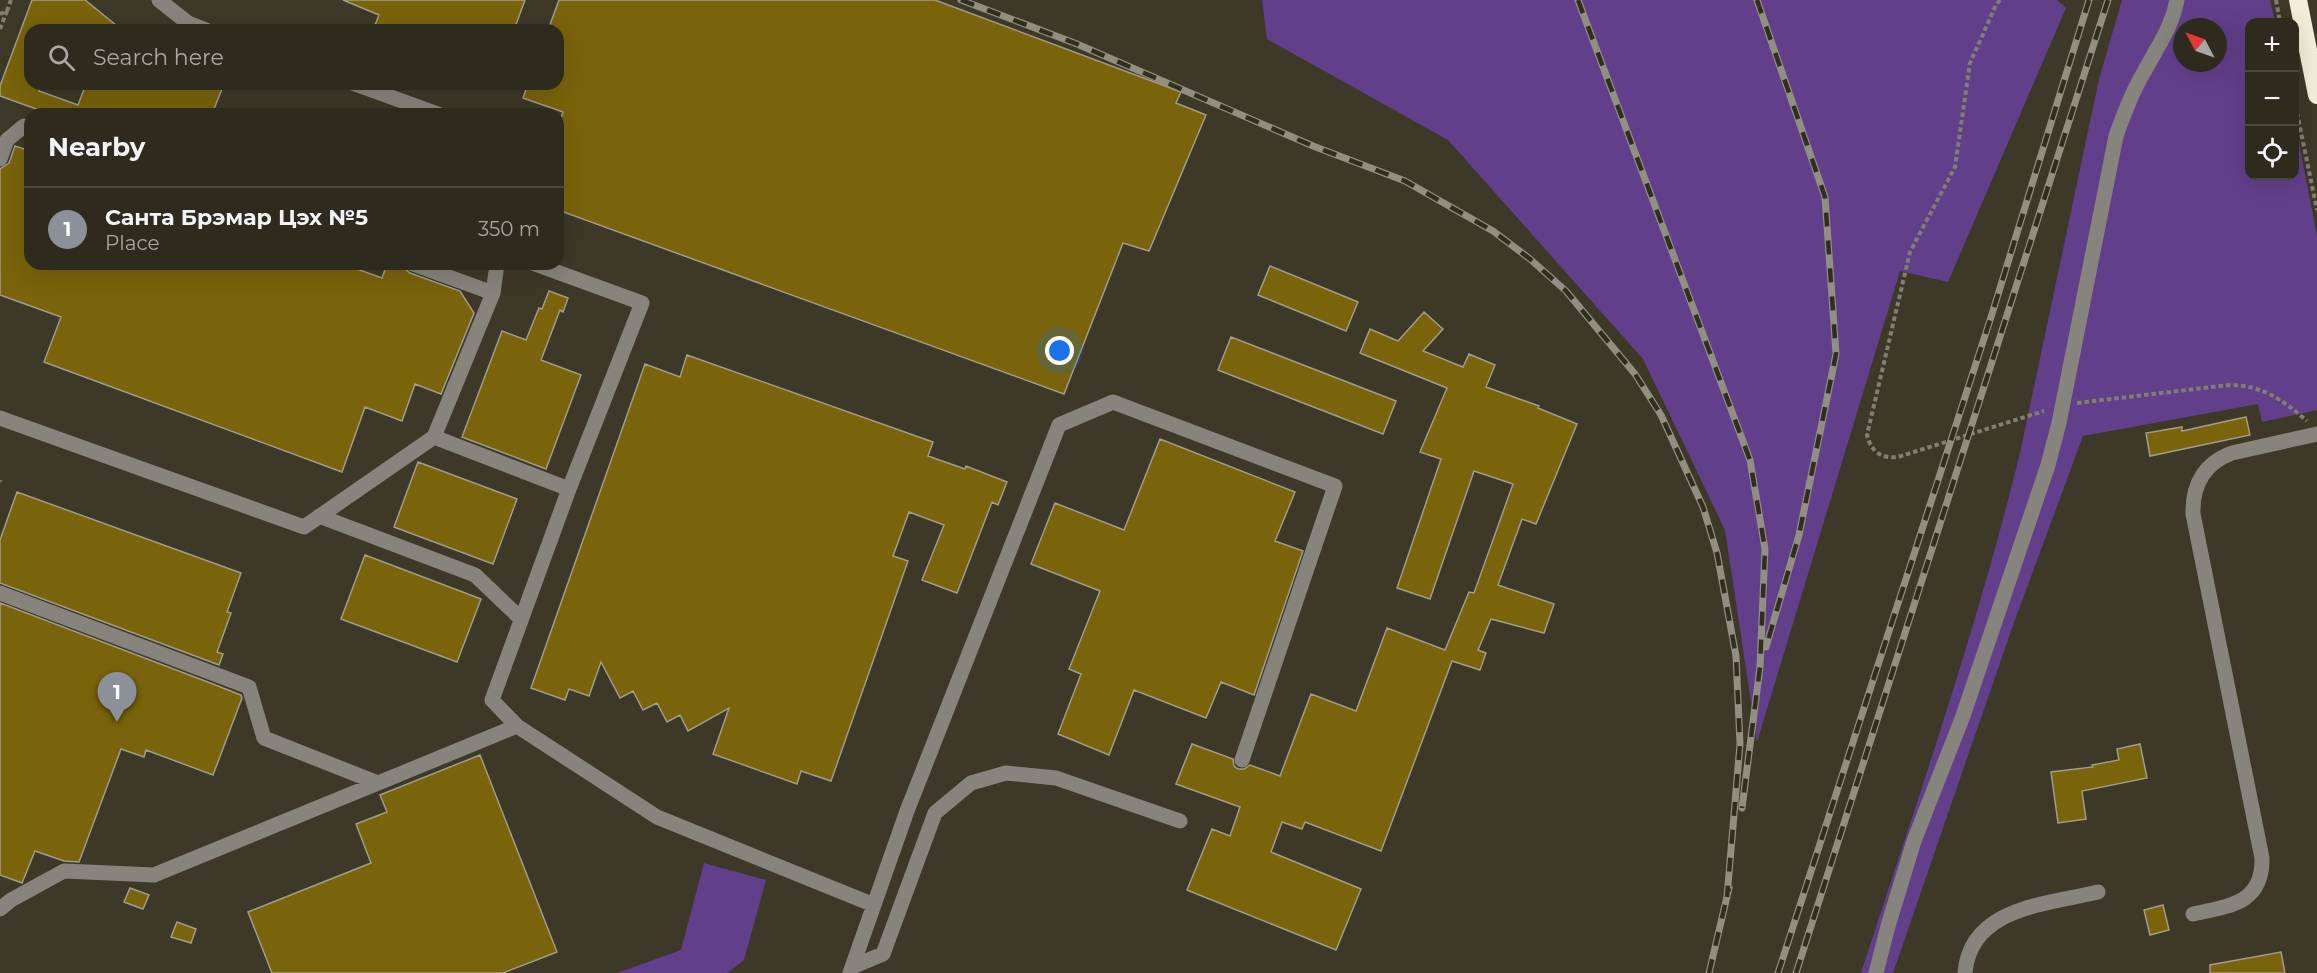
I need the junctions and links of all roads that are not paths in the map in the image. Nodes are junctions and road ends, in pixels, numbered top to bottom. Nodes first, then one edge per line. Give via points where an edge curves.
1 (159, 0) edge
2 (2177, 0) edge
3 (2298, 0) edge
4 (191, 24) edge
5 (372, 90) edge
6 (2317, 95) edge
7 (421, 108) edge
8 (24, 126) edge
9 (0, 159) edge
10 (429, 270) edge
11 (496, 270) edge
12 (551, 270) edge
13 (493, 293) junction
14 (0, 418) edge
15 (2314, 429) edge
16 (434, 437) junction
17 (569, 489) junction
18 (319, 516) junction
19 (0, 593) edge
20 (521, 619) junction
21 (517, 726) junction
22 (1242, 760) dead end
23 (378, 783) junction
24 (1180, 821) dead end
25 (2098, 892) dead end
26 (4, 902) edge
27 (874, 905) junction
28 (2193, 914) dead end
29 (851, 970) edge
30 (1876, 973) edge
31 (1965, 973) edge

1 - 4 lane
2 - 30 lane via 2166,35 2133,92 2116,136 2048,465 1963,716 1914,841
3 - 6 highway
5 - 7 lane
8 - 9 lane via 7,140
10 - 13 lane
11 - 13 lane
12 - 17 lane via 642,303
13 - 16 lane
14 - 18 lane via 304,527
15 - 28 lane via 2220,457 2194,489 2193,514 2262,868 2256,888 2240,902
16 - 17 lane
16 - 18 lane
17 - 20 lane
18 - 20 lane via 475,575
19 - 23 lane via 249,687 264,738
20 - 21 lane via 492,700
21 - 23 lane
21 - 27 lane via 657,817
22 - 27 lane via 1335,486 1113,402 1059,425 907,811
23 - 26 lane via 154,875 64,871
24 - 29 lane via 1056,778 1006,773 971,783 935,813 884,954
25 - 31 lane via 2012,912 1997,920 1973,943
27 - 29 lane

